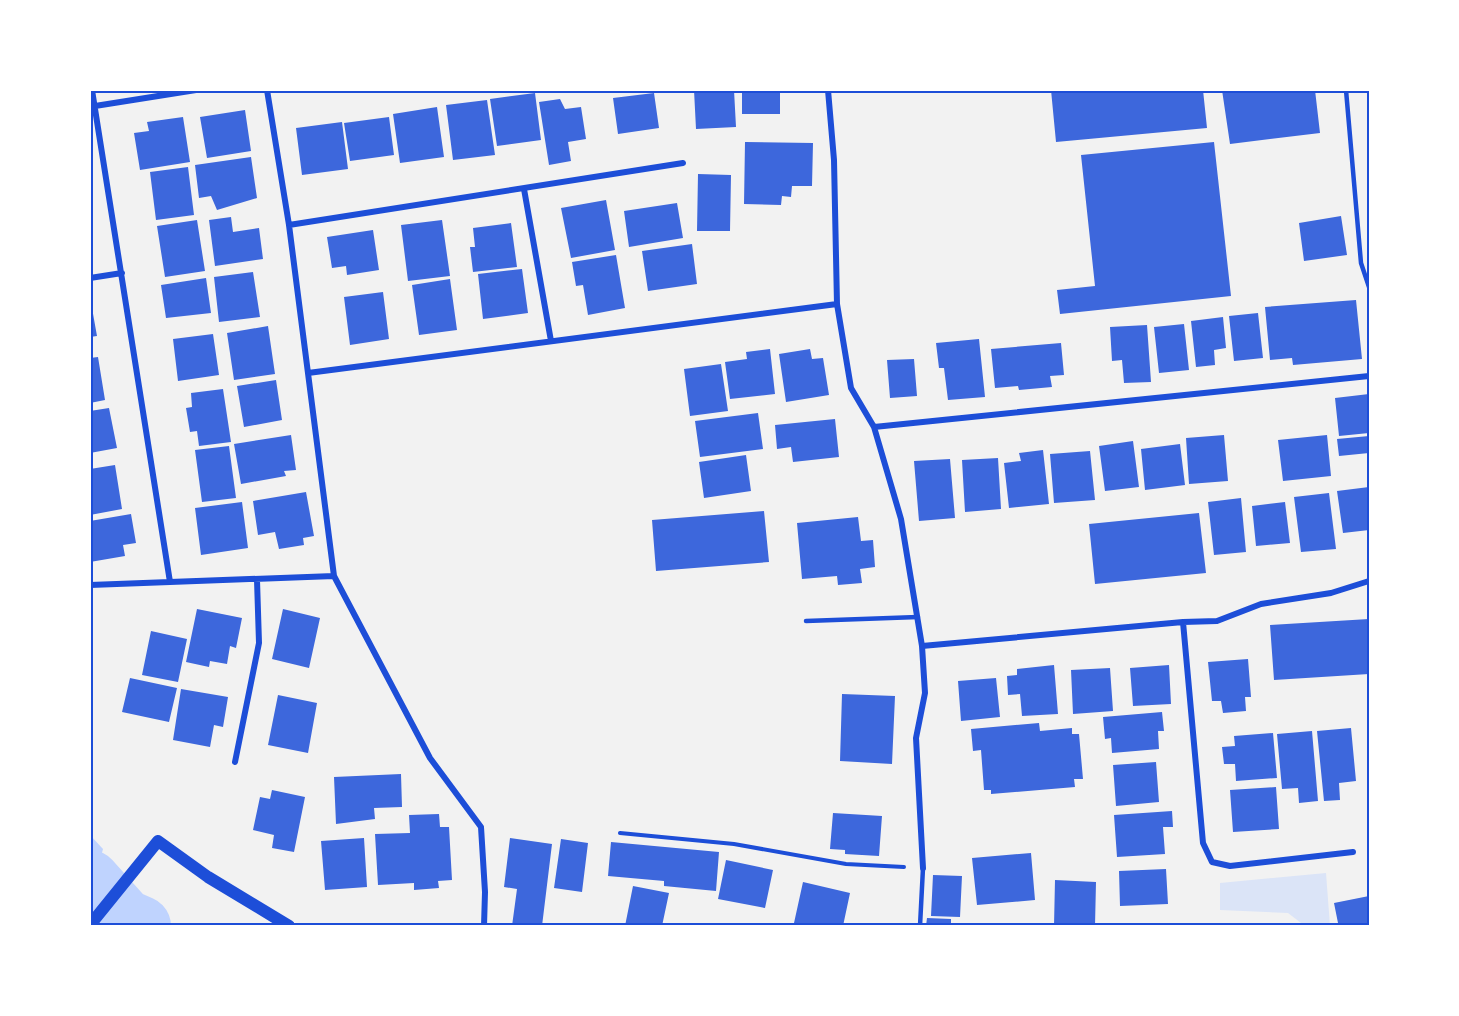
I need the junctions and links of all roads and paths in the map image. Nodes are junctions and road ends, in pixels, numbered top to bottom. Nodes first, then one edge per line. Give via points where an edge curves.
1 (92, 90) edge
2 (196, 90) edge
3 (267, 90) edge
4 (828, 90) edge
5 (1346, 90) edge
6 (95, 106) junction
7 (683, 163) dead end
8 (524, 189) junction
9 (289, 225) junction
10 (122, 273) junction
11 (90, 278) edge
12 (1369, 287) edge
13 (837, 304) junction
14 (551, 341) junction
15 (308, 373) junction
16 (1369, 376) edge
17 (874, 427) junction
18 (333, 576) junction
19 (257, 580) junction
20 (1369, 581) edge
21 (170, 582) junction
22 (90, 585) edge
23 (918, 616) junction
24 (806, 621) dead end
25 (1184, 622) junction
26 (922, 646) junction
27 (235, 762) dead end
28 (620, 833) dead end
29 (1353, 852) dead end
30 (923, 868) junction
31 (90, 925) edge
32 (289, 926) edge
33 (484, 926) edge
34 (920, 926) edge

1 - 6 street
2 - 6 street
3 - 9 street
4 - 13 street via 834,160
5 - 12 lane via 1361,263
6 - 10 street
7 - 8 street
8 - 9 street
8 - 14 street
9 - 15 street
10 - 11 street
10 - 21 street
13 - 14 street
13 - 17 street via 851,388
14 - 15 street
15 - 18 street
16 - 17 street
17 - 23 street via 901,519
18 - 19 street
18 - 33 street via 430,758 481,827 486,892
19 - 21 street
19 - 27 street via 259,643
20 - 25 street via 1331,593 1261,604 1217,621
21 - 22 street
23 - 24 lane
23 - 26 street
25 - 26 street
25 - 29 street via 1203,843 1212,862 1230,866
26 - 30 street via 925,693 915,738
28 - 30 path via 734,844 846,864
30 - 34 lane
31 - 32 main road via 158,841

